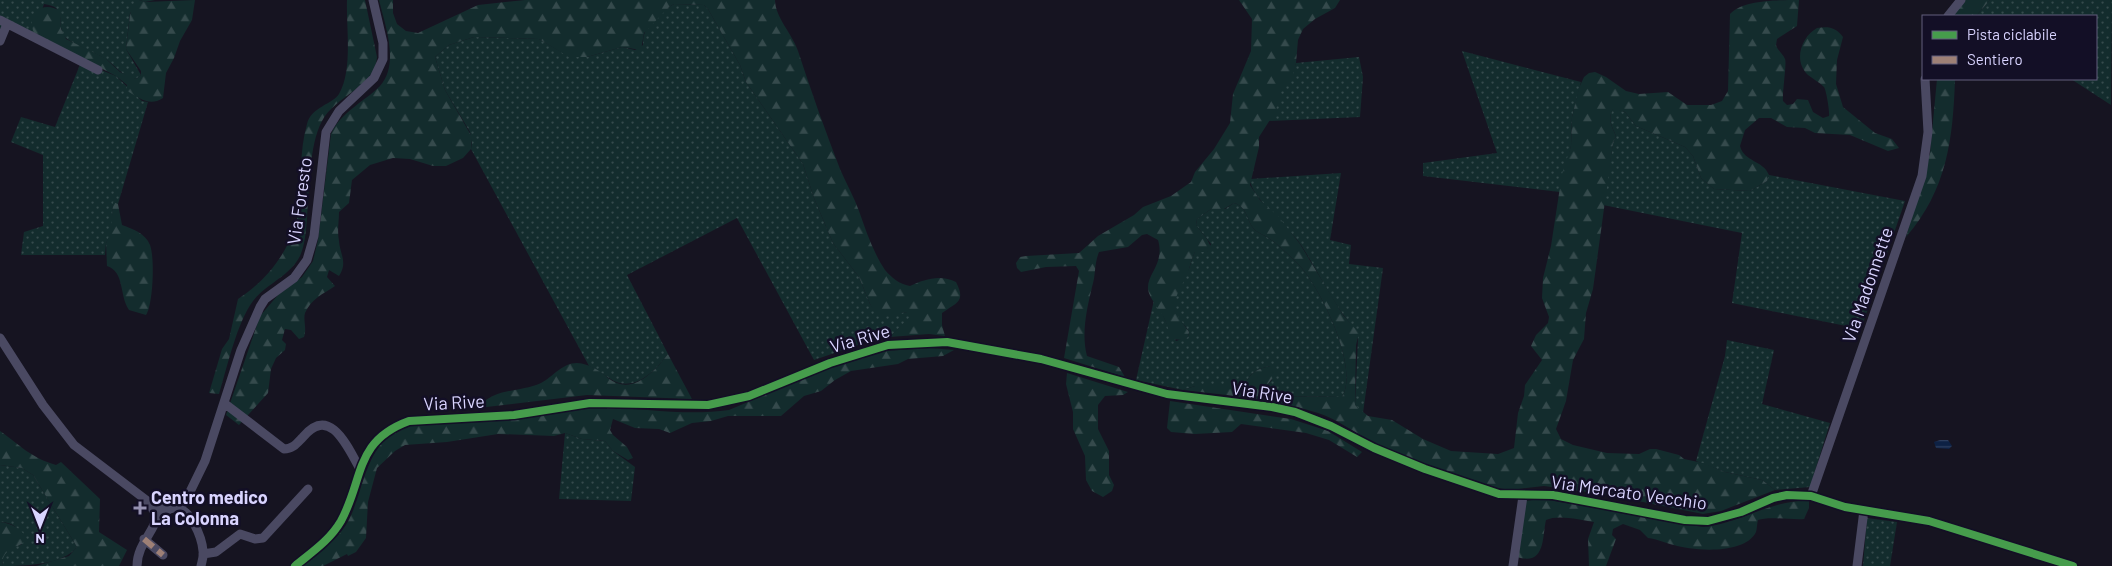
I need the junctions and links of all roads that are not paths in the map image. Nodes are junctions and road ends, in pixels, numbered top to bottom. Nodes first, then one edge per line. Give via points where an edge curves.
1 (373, 0) edge
2 (1961, 0) edge
3 (1949, 15) edge
4 (4, 22) edge
5 (0, 41) edge
6 (98, 70) dead end
7 (1926, 80) edge
8 (0, 338) edge
9 (224, 403) junction
10 (360, 469) junction
11 (308, 489) dead end
12 (1524, 496) junction
13 (1811, 496) junction
14 (147, 501) junction
15 (180, 508) junction
16 (1864, 510) junction
17 (154, 525) junction
18 (144, 539) junction
19 (204, 554) junction
20 (163, 555) dead end
21 (138, 566) edge
22 (200, 566) edge
23 (295, 566) edge
24 (1513, 566) edge
25 (1857, 566) edge
26 (2073, 566) edge

1 - 9 street, Via Foresto via 384,50 380,69 338,111 326,132 315,228 307,260 294,278 265,299 260,307
2 - 3 street
4 - 5 street
4 - 6 street
7 - 13 street, Via Madonnette via 1928,132 1922,176
8 - 14 street via 43,405 69,438
9 - 10 street via 284,449 294,446 314,426 324,424 332,428
9 - 15 street, Via Foresto via 205,461
10 - 12 street, Via Rive via 375,443 396,426 409,421 514,415 590,403 708,405 748,396 888,344 939,342 1041,359 1167,394 1272,406 1295,412 1433,472 1498,494
10 - 23 street, Via Rive via 341,521 328,540
11 - 19 street via 263,538 240,534 216,552
12 - 13 street, Via Mercato Vecchio via 1572,497 1685,520 1708,521 1741,512 1773,498
12 - 24 street
13 - 16 street, Via Mercato Vecchio
14 - 15 street via 156,507
14 - 17 street via 155,514
15 - 17 street via 163,514
15 - 19 street via 200,538
16 - 25 street
16 - 26 street, Via Mercato Vecchio via 1929,521
17 - 18 street
18 - 20 street
18 - 21 street
19 - 22 street

